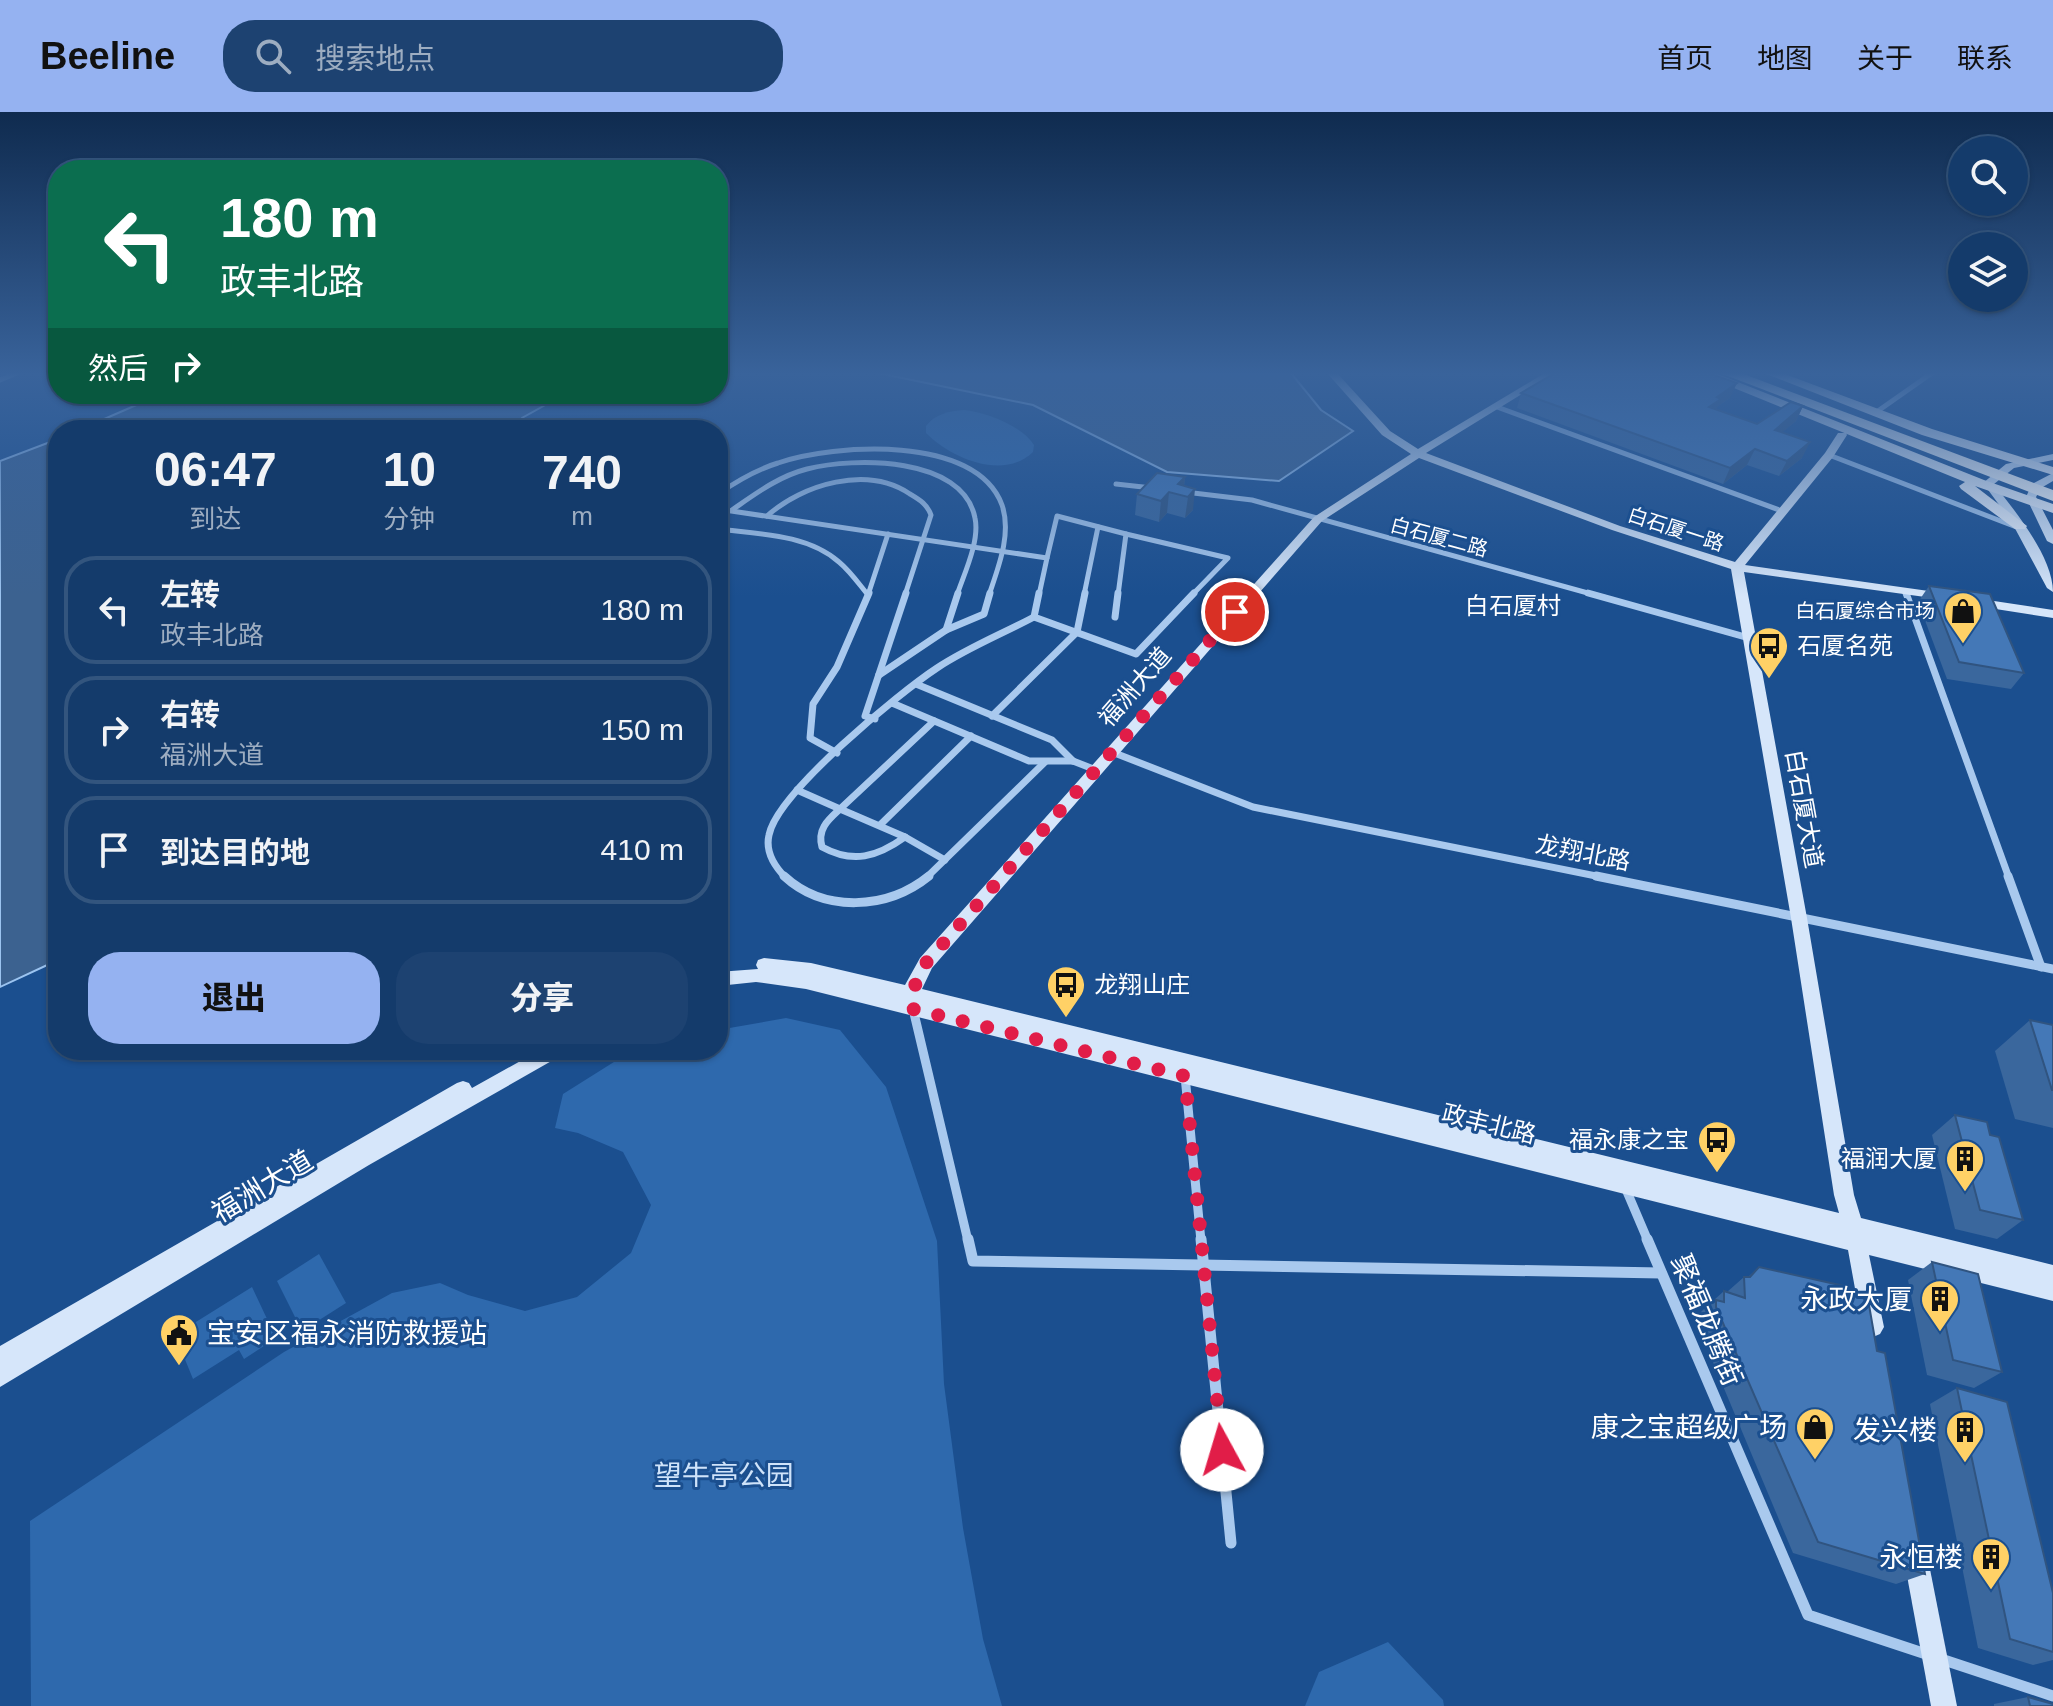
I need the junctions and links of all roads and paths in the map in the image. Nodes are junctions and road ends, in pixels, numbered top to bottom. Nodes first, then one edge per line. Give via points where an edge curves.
1 (1408, 447) edge
2 (1429, 447) edge
3 (1608, 447) edge
4 (1834, 447) edge
5 (1895, 447) edge
6 (1896, 447) edge
7 (1930, 447) edge
8 (1942, 447) edge
9 (1969, 447) edge
10 (1977, 447) edge
11 (1418, 454) junction
12 (1829, 455) junction
13 (1918, 457) junction
14 (2053, 457) edge
15 (2025, 462) junction
16 (2053, 474) edge
17 (1116, 484) dead end
18 (728, 487) edge
19 (1990, 487) junction
20 (2053, 487) edge
21 (1157, 489) edge
22 (1173, 491) edge
23 (2053, 496) edge
24 (2034, 503) junction
25 (2053, 509) edge
26 (728, 511) edge
27 (731, 511) junction
28 (1782, 511) junction
29 (767, 516) junction
30 (1318, 519) junction
31 (1098, 527) junction
32 (2021, 528) junction
33 (728, 531) edge
34 (888, 534) junction
35 (1126, 534) junction
36 (924, 540) junction
37 (2053, 541) edge
38 (970, 546) junction
39 (1000, 551) junction
40 (1047, 558) junction
41 (1737, 567) junction
42 (2053, 588) edge
43 (1906, 592) junction
44 (868, 595) junction
45 (1952, 599) edge
46 (1968, 601) edge
47 (2053, 614) edge
48 (1034, 617) junction
49 (1115, 617) dead end
50 (946, 630) junction
51 (1077, 632) junction
52 (1749, 638) junction
53 (879, 675) junction
54 (916, 684) junction
55 (892, 703) junction
56 (992, 716) junction
57 (875, 719) junction
58 (934, 721) junction
59 (971, 736) junction
60 (1112, 752) junction
61 (837, 753) junction
62 (1073, 761) junction
63 (1045, 762) junction
64 (1096, 770) junction
65 (797, 790) junction
66 (839, 808) junction
67 (880, 825) junction
68 (905, 837) junction
69 (945, 860) junction
70 (1799, 918) junction
71 (2041, 967) junction
72 (728, 968) edge
73 (2053, 969) edge
74 (728, 978) edge
75 (913, 1002) junction
76 (516, 1060) edge
77 (538, 1060) edge
78 (1185, 1076) junction
79 (1624, 1185) junction
80 (1855, 1234) junction
81 (1203, 1264) junction
82 (1661, 1273) junction
83 (2053, 1275) edge
84 (2053, 1291) edge
85 (1876, 1342) edge
86 (0, 1358) edge
87 (0, 1376) edge
88 (1912, 1539) edge
89 (1231, 1543) dead end
90 (1935, 1659) junction
91 (2053, 1696) edge
92 (1944, 1706) edge

1 - 11 main road, 白石厦一路
2 - 11 main road, 福洲大道
3 - 28 street
4 - 12 main road
5 - 13 main road
6 - 9 main road via 1962,470 1986,457
7 - 23 highway
8 - 20 highway
10 - 15 main road
11 - 30 main road, 福洲大道
11 - 41 main road, 白石厦一路
12 - 28 main road
12 - 32 street
13 - 19 main road
13 - 32 main road
14 - 15 main road
15 - 16 main road
15 - 19 main road via 2003,470
16 - 24 main road via 2033,489
17 - 21 street
18 - 39 street via 807,454 890,449 928,455 956,462 984,478 1000,499 1006,519
19 - 24 main road
19 - 32 main road
20 - 25 main road via 2040,498
22 - 30 street, 白石厦二路 via 1252,500
24 - 25 main road
24 - 37 main road
26 - 27 street
27 - 29 street
27 - 38 street via 770,483 806,469 882,462 950,482 968,498 976,519
28 - 41 main road
29 - 34 street
29 - 36 street via 786,499 813,487 873,481 897,485 928,506 931,515
30 - 52 street, 白石厦二路
30 - 60 main road, 福洲大道
31 - 35 street
31 - 40 street via 1057,516
31 - 51 street
32 - 42 main road
33 - 44 street via 797,541 829,554
34 - 36 street
34 - 44 street
35 - 49 street
35 - 51 street via 1228,558 1136,654
36 - 38 street
36 - 53 street
38 - 39 street
38 - 50 street
39 - 40 street
39 - 50 street via 984,614
40 - 48 street
41 - 43 main road, 白石厦一路
41 - 52 main road, 白石厦大道
43 - 45 main road, 白石厦一路
43 - 71 street
44 - 61 street via 837,667 813,704 810,738
46 - 47 main road
48 - 51 street
48 - 54 street
50 - 53 street
51 - 56 street
52 - 70 main road, 白石厦大道
53 - 57 street via 865,716
54 - 55 street
54 - 56 street
55 - 57 street
55 - 58 street
56 - 62 street via 1052,740
57 - 61 street
58 - 59 street
58 - 66 street
59 - 63 street via 1029,761
59 - 67 street
60 - 64 main road, 福洲大道
60 - 70 street, 龙翔北路 via 1253,807
61 - 65 street
62 - 63 street
62 - 64 street
63 - 69 street
64 - 75 main road, 福洲大道 via 926,963
65 - 66 street
65 - 69 street via 771,825 767,849 776,871 805,894 839,904 873,900 907,891
66 - 67 street
66 - 68 street via 819,837 822,847 833,854 866,859
67 - 68 street
68 - 69 street
70 - 71 street, 龙翔北路
70 - 80 main road, 白石厦大道 via 1844,1195
71 - 73 street, 龙翔北路
72 - 75 main road via 785,966
74 - 75 main road via 782,977
75 - 78 main road, 政丰北路
75 - 80 main road, 政丰北路
75 - 81 street via 973,1261
76 - 86 main road, 福洲大道
77 - 87 main road, 福洲大道
78 - 79 main road, 政丰北路
78 - 81 street
79 - 80 main road, 政丰北路
79 - 82 street, 聚福龙腾街
80 - 83 main road, 政丰北路
80 - 84 main road, 政丰北路
80 - 85 main road, 白石厦大道
81 - 82 street
81 - 89 street
82 - 90 street, 聚福龙腾街 via 1808,1615
88 - 90 main road
90 - 91 street, 聚福龙腾街
90 - 92 main road

